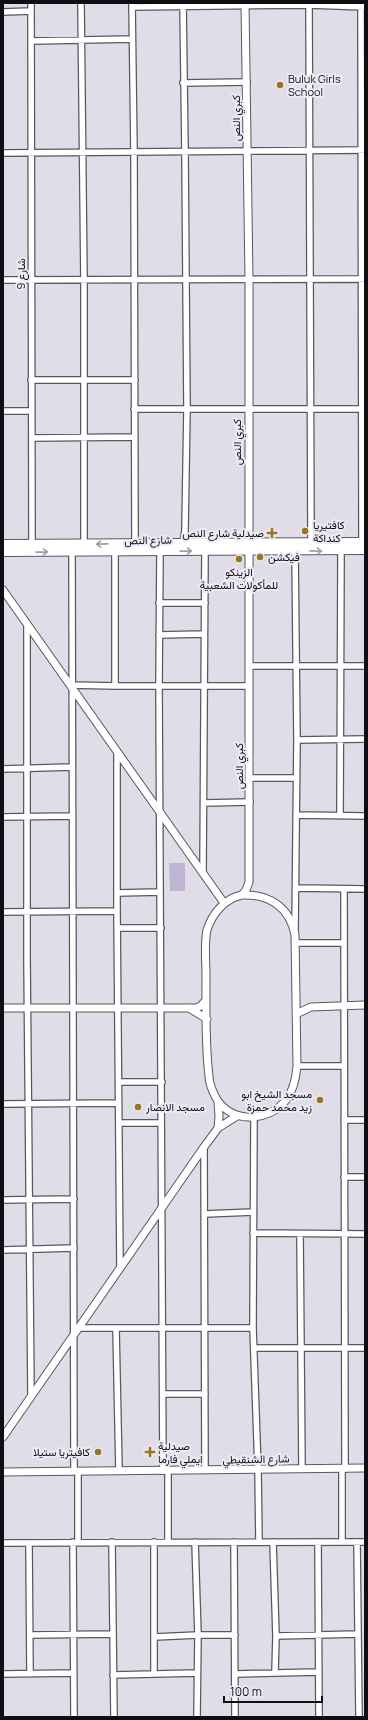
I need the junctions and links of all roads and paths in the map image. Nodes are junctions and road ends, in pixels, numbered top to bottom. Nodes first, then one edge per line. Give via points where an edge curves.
1 (31, 3) edge
2 (81, 3) edge
3 (245, 4) edge
4 (309, 4) edge
5 (132, 5) edge
6 (183, 5) edge
7 (362, 6) edge
8 (31, 11) junction
9 (3, 12) edge
10 (132, 39) junction
11 (80, 40) junction
12 (31, 41) junction
13 (247, 82) junction
14 (183, 83) junction
15 (363, 150) edge
16 (311, 151) junction
17 (82, 152) junction
18 (134, 152) junction
19 (185, 152) junction
20 (248, 152) junction
21 (3, 153) edge
22 (31, 153) junction
23 (363, 279) edge
24 (3, 280) edge
25 (31, 280) junction
26 (134, 280) junction
27 (186, 280) junction
28 (248, 280) junction
29 (311, 280) junction
30 (84, 281) junction
31 (31, 380) junction
32 (84, 380) junction
33 (135, 380) junction
34 (364, 383) edge
35 (134, 409) junction
36 (186, 409) junction
37 (248, 409) junction
38 (312, 409) junction
39 (362, 410) junction
40 (3, 411) edge
41 (32, 411) junction
42 (363, 431) edge
43 (134, 437) junction
44 (32, 438) junction
45 (84, 438) junction
46 (311, 542) junction
47 (183, 543) junction
48 (3, 544) edge
49 (135, 544) junction
50 (32, 545) junction
51 (364, 545) edge
52 (248, 547) junction
53 (84, 548) junction
54 (295, 550) junction
55 (341, 550) junction
56 (160, 551) junction
57 (205, 551) junction
58 (3, 552) edge
59 (72, 552) junction
60 (115, 552) junction
61 (3, 590) edge
62 (159, 603) junction
63 (205, 603) junction
64 (27, 622) junction
65 (159, 634) junction
66 (204, 634) junction
67 (249, 666) junction
68 (296, 666) junction
69 (341, 666) junction
70 (365, 666) edge
71 (71, 686) junction
72 (115, 686) junction
73 (159, 686) junction
74 (205, 686) junction
75 (249, 686) junction
76 (365, 739) edge
77 (297, 740) junction
78 (341, 740) junction
79 (117, 752) junction
80 (72, 767) junction
81 (27, 768) junction
82 (3, 769) edge
83 (250, 778) junction
84 (296, 778) junction
85 (250, 802) junction
86 (204, 803) junction
87 (160, 811) junction
88 (296, 815) junction
89 (72, 816) junction
90 (340, 816) junction
91 (365, 816) edge
92 (3, 817) edge
93 (27, 817) junction
94 (204, 873) junction
95 (249, 882) junction
96 (296, 888) junction
97 (344, 889) junction
98 (365, 889) edge
99 (160, 892) junction
100 (117, 893) junction
101 (242, 895) junction
102 (258, 896) junction
103 (224, 903) junction
104 (117, 911) junction
105 (3, 912) edge
106 (28, 912) junction
107 (73, 912) junction
108 (117, 928) junction
109 (161, 928) junction
110 (295, 935) junction
111 (296, 943) junction
112 (343, 943) junction
113 (296, 999) junction
114 (206, 1000) junction
115 (344, 1006) junction
116 (365, 1006) edge
117 (311, 1007) junction
118 (3, 1008) edge
119 (28, 1008) junction
120 (73, 1008) junction
121 (118, 1008) junction
122 (161, 1008) junction
123 (189, 1008) junction
124 (296, 1014) junction
125 (207, 1019) junction
126 (297, 1066) junction
127 (344, 1066) junction
128 (118, 1082) junction
129 (162, 1082) junction
130 (218, 1102) junction
131 (73, 1103) junction
132 (118, 1103) junction
133 (3, 1104) edge
134 (29, 1104) junction
135 (237, 1116) junction
136 (254, 1118) junction
137 (344, 1120) junction
138 (365, 1120) edge
139 (119, 1123) junction
140 (162, 1123) junction
141 (218, 1128) junction
142 (204, 1147) junction
143 (344, 1177) junction
144 (365, 1177) edge
145 (29, 1199) junction
146 (74, 1199) junction
147 (3, 1200) edge
148 (162, 1207) junction
149 (253, 1212) junction
150 (205, 1214) junction
151 (253, 1234) junction
152 (300, 1234) junction
153 (344, 1234) junction
154 (365, 1234) edge
155 (74, 1248) junction
156 (29, 1249) junction
157 (3, 1250) edge
158 (120, 1268) junction
159 (205, 1328) junction
160 (253, 1328) junction
161 (116, 1329) junction
162 (163, 1329) junction
163 (76, 1331) junction
164 (254, 1348) junction
165 (301, 1348) junction
166 (344, 1348) junction
167 (365, 1348) edge
168 (31, 1394) junction
169 (163, 1394) junction
170 (205, 1394) junction
171 (3, 1436) edge
172 (365, 1468) edge
173 (258, 1469) junction
174 (302, 1469) junction
175 (343, 1469) junction
176 (205, 1470) junction
177 (76, 1471) junction
178 (119, 1471) junction
179 (165, 1471) junction
180 (3, 1472) edge
181 (75, 1542) junction
182 (112, 1542) junction
183 (154, 1542) junction
184 (168, 1542) junction
185 (195, 1542) junction
186 (234, 1542) junction
187 (259, 1542) junction
188 (273, 1542) junction
189 (318, 1542) junction
190 (342, 1542) junction
191 (357, 1542) junction
192 (365, 1542) edge
193 (3, 1543) edge
194 (29, 1543) junction
195 (112, 1634) junction
196 (198, 1634) junction
197 (358, 1634) junction
198 (30, 1635) junction
199 (73, 1635) junction
200 (235, 1635) junction
201 (318, 1635) junction
202 (276, 1636) junction
203 (154, 1637) junction
204 (275, 1672) junction
205 (319, 1672) junction
206 (362, 1672) edge
207 (73, 1673) junction
208 (3, 1674) edge
209 (30, 1674) junction
210 (154, 1674) junction
211 (197, 1674) junction
212 (236, 1674) junction
213 (113, 1675) junction
214 (74, 1717) edge
215 (114, 1717) edge
216 (197, 1717) edge
217 (235, 1717) edge
218 (319, 1717) edge
219 (359, 1717) edge

1 - 8 street, شارع 9
2 - 11 street
3 - 4 street
3 - 6 street
3 - 13 street, كبري النص
4 - 7 street
4 - 16 street
5 - 6 street
5 - 10 street
6 - 14 street
7 - 15 street
8 - 9 street
8 - 12 street, شارع 9
10 - 11 street
10 - 18 street
11 - 12 street
11 - 17 street
12 - 22 street, شارع 9
13 - 14 street
13 - 20 street, كبري النص
14 - 19 street
15 - 16 street
15 - 23 street
16 - 20 street
16 - 29 street
17 - 18 street
17 - 22 street
17 - 30 street
18 - 19 street
18 - 26 street
19 - 20 street
19 - 27 street
20 - 28 street, كبري النص
21 - 22 street
22 - 25 street, شارع 9
23 - 29 street
23 - 34 street
24 - 25 street
25 - 30 street
25 - 31 street, شارع 9
26 - 27 street
26 - 30 street
26 - 33 street
27 - 28 street
27 - 36 street
28 - 29 street
28 - 37 street, كبري النص
29 - 38 street
30 - 32 street
31 - 32 street
31 - 41 street, شارع 9
32 - 33 street
32 - 45 street
33 - 35 street
34 - 39 street
35 - 36 street
35 - 43 street
36 - 37 street
36 - 47 street
37 - 38 street
37 - 52 street, كبري النص
38 - 39 street
38 - 46 street
39 - 42 street
40 - 41 street
41 - 44 street, شارع 9
42 - 51 street
43 - 45 street
43 - 49 street
44 - 45 street
44 - 50 street, شارع 9
45 - 53 street
46 - 51 main road, شارع النص
46 - 52 main road, شارع النص
47 - 49 main road, شارع النص
47 - 52 main road, شارع النص
48 - 50 main road, شارع النص
49 -> 53 main road, شارع النص
50 - 53 main road, شارع النص
51 - 55 main road, شارع النص
52 - 54 main road, شارع النص
52 - 57 main road, شارع النص
52 - 67 street, كبري النص
53 - 59 main road, شارع النص
53 - 60 main road, شارع النص
54 -> 55 main road, شارع النص
54 - 68 street
55 - 69 street
56 -> 57 main road, شارع النص
56 - 60 main road, شارع النص
56 - 62 street
57 - 63 street
58 -> 59 main road, شارع النص
59 - 71 street
60 - 72 street
61 - 64 street
62 - 63 street
62 - 65 street
63 - 66 street
64 - 71 street
64 - 81 street
65 - 66 street
65 - 73 street
66 - 74 street
67 - 68 street
67 - 75 street, كبري النص
68 - 69 street
68 - 77 street
69 - 70 street
69 - 78 street
71 - 72 street
71 - 79 street
71 - 80 street
72 - 73 street
73 - 74 street
73 - 87 street
74 - 75 street
74 - 86 street
75 - 83 street, كبري النص
76 - 78 street
77 - 78 street
77 - 84 street
78 - 90 street
79 - 87 street
79 - 100 street
80 - 81 street
80 - 89 street
81 - 82 street
81 - 93 street
83 - 84 street
83 - 85 street, كبري النص
84 - 88 street
85 - 86 street
85 - 95 street, كبري النص
86 - 94 street
87 - 94 street
87 - 99 street
88 - 90 street
88 - 96 street
89 - 93 street
89 - 107 street
90 - 91 street
92 - 93 street
93 - 106 street
94 - 103 street
95 - 101 street
95 - 102 street
96 - 97 street
96 - 110 street
97 - 98 street
97 - 112 street
99 - 100 street
99 - 109 street
100 - 104 street
101 - 102 street
101 - 103 street
102 - 110 street via 277,904 286,912 292,920
103 - 114 street via 215,913 207,931
104 - 107 street
104 - 108 street
105 - 106 street
106 - 107 street
106 - 119 street
107 - 120 street
108 - 109 street
108 - 121 street
109 - 122 street
110 - 111 street
111 - 112 street
111 - 113 street
112 - 115 street
113 - 117 street
113 - 124 street
114 - 123 street via 201,1006
114 - 125 street
115 - 116 street
115 - 117 street
115 - 127 street
117 - 124 street
118 - 119 street
119 - 120 street
119 - 134 street
120 - 121 street
120 - 131 street
121 - 122 street
121 - 128 street
122 - 123 street
122 - 129 street
123 - 125 street
124 - 126 street
125 - 130 street via 209,1076
126 - 127 street
126 - 136 street via 294,1084 286,1101 270,1113
127 - 137 street
128 - 129 street
128 - 132 street
129 - 140 street
130 - 135 street
130 - 141 street
131 - 132 street
131 - 134 street
131 - 146 street
132 - 139 street
133 - 134 street
134 - 145 street
135 - 136 street
135 - 141 street
136 - 149 street
137 - 138 street
137 - 143 street
139 - 140 street
139 - 158 street
140 - 148 street
141 - 142 street
142 - 148 street
142 - 150 street
143 - 144 street
143 - 153 street
145 - 146 street
145 - 147 street
145 - 156 street
146 - 155 street
148 - 158 street
148 - 162 street
149 - 150 street
149 - 151 street
150 - 159 street
151 - 152 street
151 - 160 street
152 - 153 street
152 - 165 street
153 - 154 street
153 - 166 street
155 - 156 street
155 - 163 street
156 - 157 street
156 - 168 street
158 - 163 street
159 - 160 street
159 - 162 street
159 - 170 street
160 - 164 street
161 - 162 street
161 - 163 street
161 - 178 street
162 - 169 street
163 - 168 street
163 - 177 street
164 - 165 street
164 - 173 street
165 - 166 street
165 - 174 street
166 - 167 street
166 - 175 street
168 - 171 street
169 - 170 street
169 - 179 street
170 - 176 street
172 - 175 street, شارع الشنقيطي
173 - 174 street, شارع الشنقيطي
173 - 176 street, شارع الشنقيطي
173 - 187 street
174 - 175 street, شارع الشنقيطي
175 - 190 street
176 - 179 street, شارع الشنقيطي
177 - 178 street, شارع الشنقيطي
177 - 180 street, شارع الشنقيطي
177 - 181 street
178 - 179 street, شارع الشنقيطي
179 - 184 street
181 - 182 street
181 - 194 street
181 - 199 street
182 - 183 street
182 - 195 street
183 - 184 street
183 - 203 street
184 - 185 street
185 - 186 street
185 - 196 street
186 - 187 street
186 - 200 street
187 - 188 street
188 - 189 street
188 - 202 street
189 - 190 street
189 - 201 street
190 - 191 street
191 - 192 street
191 - 197 street
193 - 194 street
194 - 198 street
195 - 199 street
195 - 213 street
196 - 200 street
196 - 203 street
196 - 211 street
197 - 201 street
197 - 206 street
198 - 199 street
198 - 209 street
199 - 207 street
200 - 212 street
201 - 202 street
201 - 205 street
202 - 204 street
203 - 210 street
204 - 205 street
204 - 212 street
205 - 218 street
206 - 219 street
207 - 209 street
207 - 214 street
208 - 209 street
210 - 211 street
210 - 213 street
211 - 216 street
212 - 217 street
213 - 215 street

